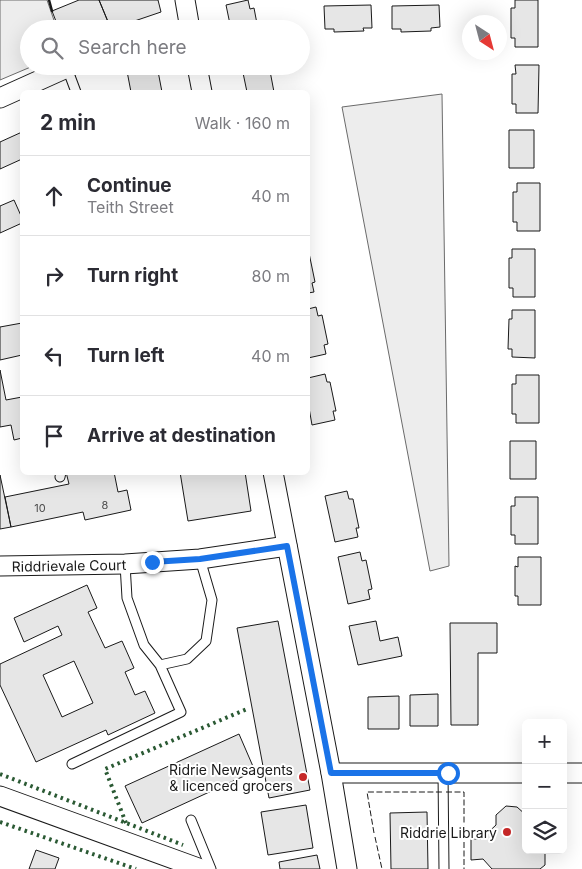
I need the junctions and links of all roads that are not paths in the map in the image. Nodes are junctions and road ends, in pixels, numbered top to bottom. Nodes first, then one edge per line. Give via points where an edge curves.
1 (184, 0) edge
2 (184, 20) edge
3 (51, 75) edge
4 (71, 75) edge
5 (199, 75) edge
6 (75, 90) edge
7 (202, 90) edge
8 (0, 98) edge
9 (274, 475) edge
10 (287, 546) junction
11 (200, 559) junction
12 (125, 564) junction
13 (0, 566) edge
14 (160, 665) junction
15 (72, 764) dead end
16 (443, 772) junction
17 (331, 773) junction
18 (522, 773) edge
19 (567, 773) edge
20 (582, 773) edge
21 (0, 796) edge
22 (191, 820) dead end
23 (201, 869) edge
24 (211, 869) edge
25 (347, 869) edge
26 (444, 869) edge

1 - 2 street
3 - 8 street
4 - 6 lane
5 - 7 street
9 - 10 street
10 - 11 street, Riddrievale Court
10 - 17 street
11 - 12 street, Riddrievale Court
11 - 14 lane via 212,600 206,641 187,659
12 - 13 street, Riddrievale Court
12 - 14 lane via 128,598 144,645
14 - 15 lane via 181,712
16 - 17 street
16 - 18 street
16 - 26 lane
17 - 25 street
19 - 20 street
21 - 23 street
22 - 24 lane

